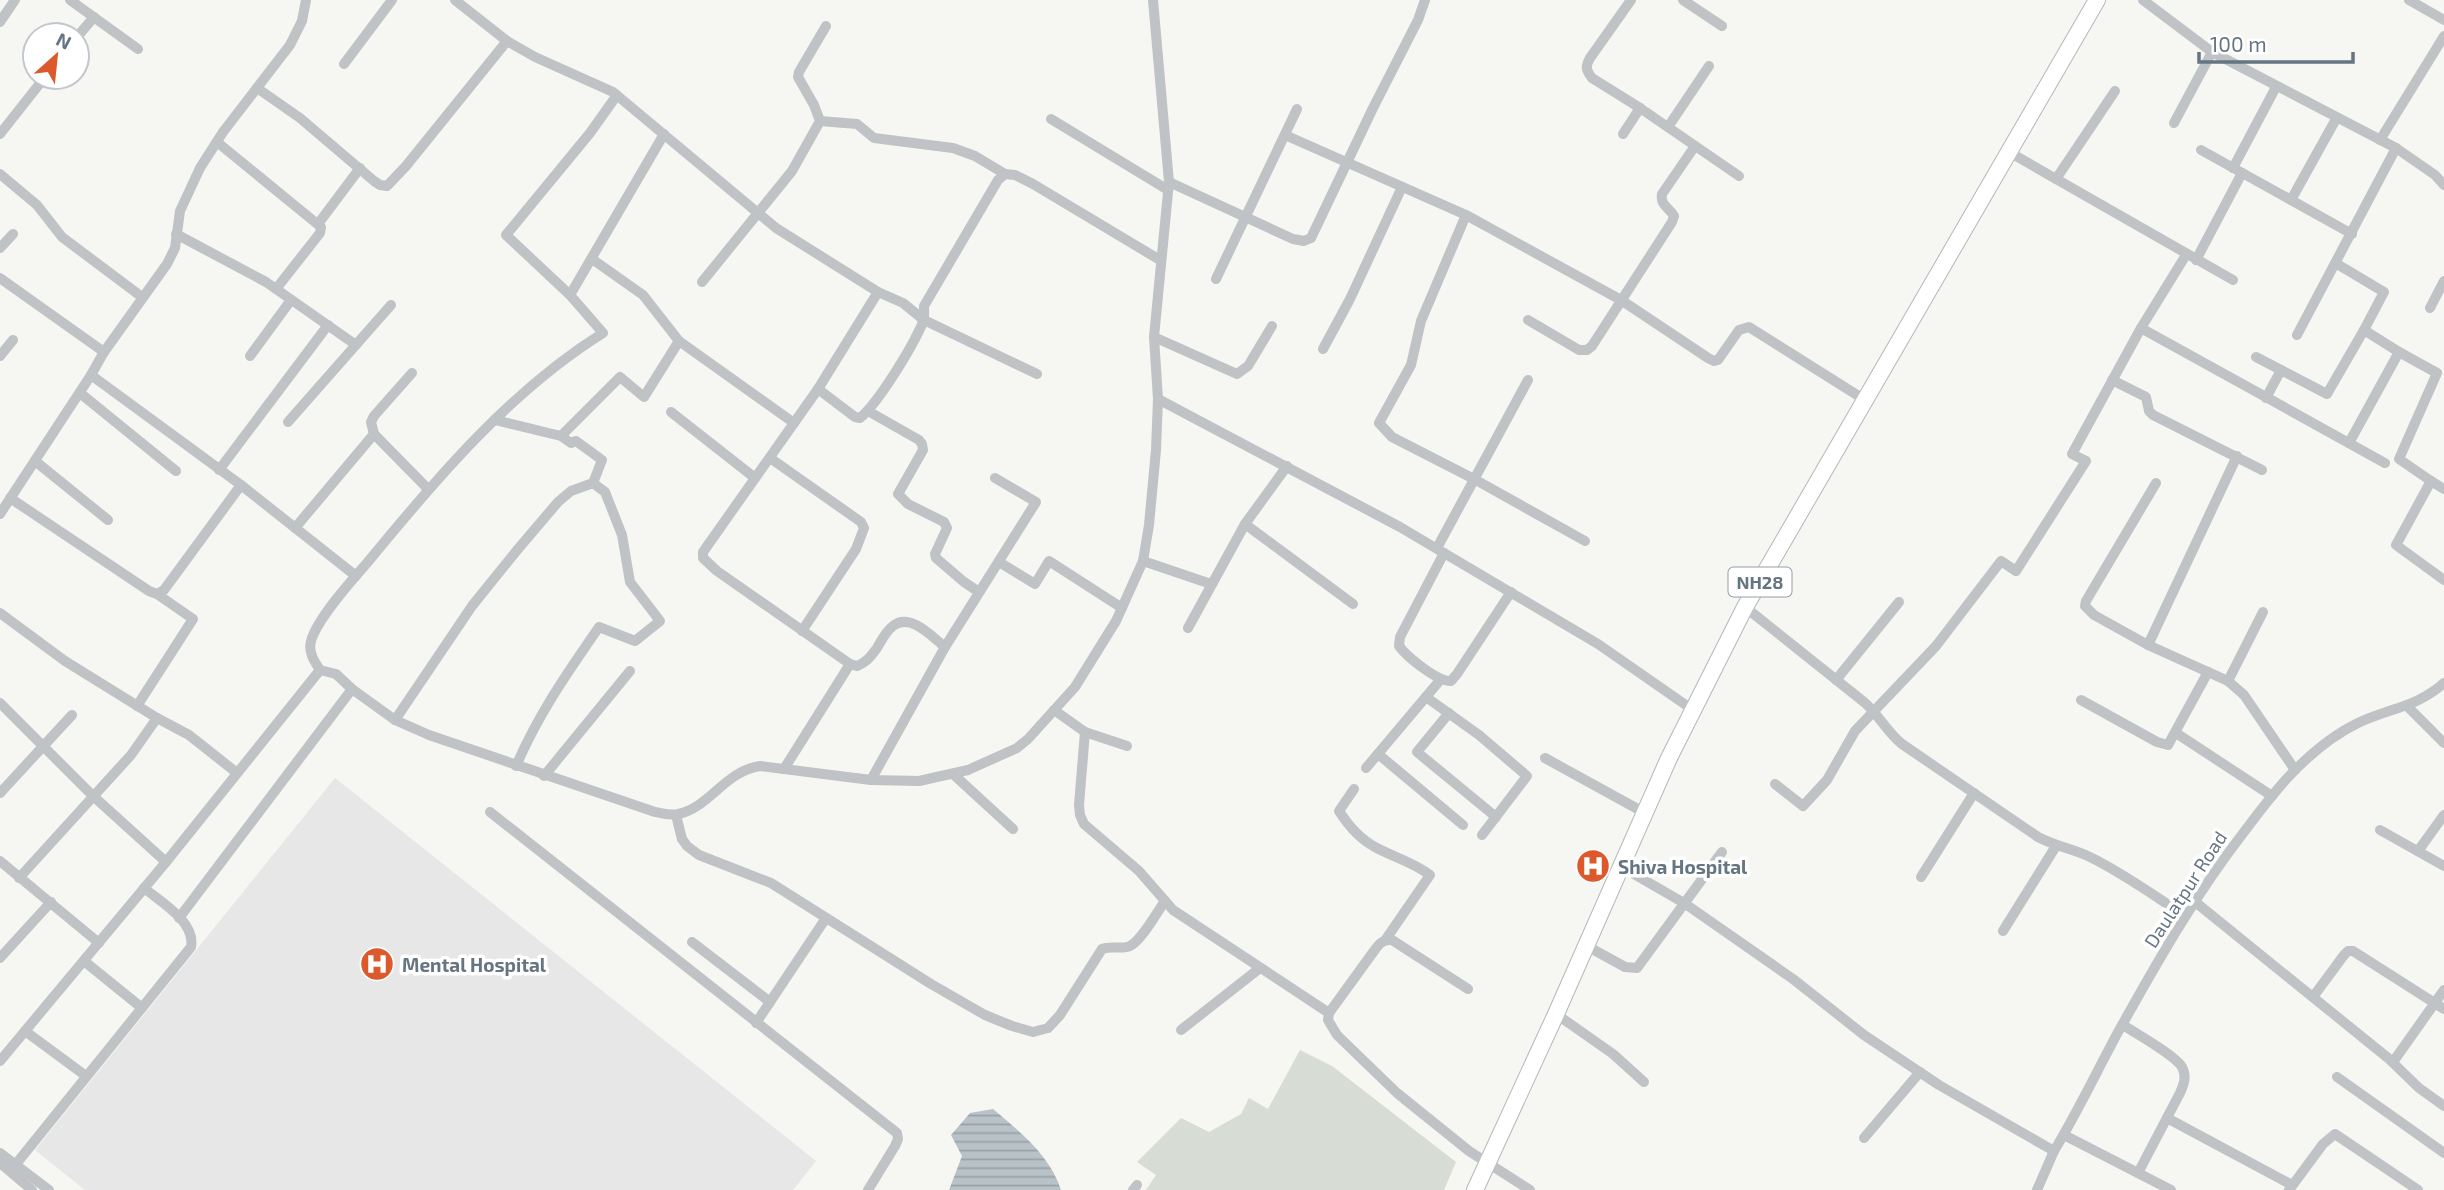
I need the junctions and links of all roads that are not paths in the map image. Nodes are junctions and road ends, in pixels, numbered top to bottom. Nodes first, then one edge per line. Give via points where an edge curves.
1 (15, 0) edge
2 (70, 0) edge
3 (306, 0) edge
4 (391, 0) edge
5 (455, 0) edge
6 (1153, 0) edge
7 (1425, 0) edge
8 (1631, 0) edge
9 (1683, 0) edge
10 (2097, 0) edge
11 (2143, 0) edge
12 (2409, 0) edge
13 (93, 17) junction
14 (2444, 20) edge
15 (90, 21) edge
16 (0, 22) edge
17 (826, 26) dead end
18 (1722, 26) dead end
19 (2444, 36) edge
20 (507, 41) junction
21 (138, 49) dead end
22 (2212, 52) junction
23 (344, 64) dead end
24 (1709, 66) dead end
25 (2276, 87) junction
26 (257, 88) junction
27 (34, 91) edge
28 (2115, 91) dead end
29 (617, 95) junction
30 (1640, 107) junction
31 (1297, 109) dead end
32 (1051, 119) dead end
33 (2336, 119) junction
34 (820, 121) junction
35 (2174, 123) dead end
36 (1668, 127) junction
37 (0, 134) edge
38 (664, 134) junction
39 (1623, 134) dead end
40 (1285, 135) junction
41 (2380, 140) junction
42 (217, 142) junction
43 (1695, 146) junction
44 (2396, 148) junction
45 (2202, 150) dead end
46 (2009, 152) junction
47 (1347, 163) junction
48 (360, 169) junction
49 (2238, 171) junction
50 (0, 174) edge
51 (1004, 174) junction
52 (1739, 176) dead end
53 (2056, 180) junction
54 (2444, 184) edge
55 (1169, 186) junction
56 (1402, 187) junction
57 (2291, 200) junction
58 (758, 215) junction
59 (1466, 215) junction
60 (1245, 217) junction
61 (318, 223) junction
62 (13, 234) dead end
63 (176, 234) junction
64 (2352, 234) junction
65 (0, 248) edge
66 (2191, 257) junction
67 (592, 259) junction
68 (1160, 260) junction
69 (2337, 264) junction
70 (0, 278) edge
71 (1216, 279) dead end
72 (2233, 280) dead end
73 (2444, 281) edge
74 (702, 282) dead end
75 (276, 289) junction
76 (878, 292) junction
77 (570, 295) junction
78 (142, 297) junction
79 (291, 300) junction
80 (1621, 300) junction
81 (391, 304) dead end
82 (2430, 308) dead end
83 (924, 320) junction
84 (1528, 320) dead end
85 (328, 325) junction
86 (1272, 326) dead end
87 (2141, 328) junction
88 (2364, 330) junction
89 (2297, 335) dead end
90 (1154, 337) junction
91 (13, 340) dead end
92 (679, 341) junction
93 (356, 345) junction
94 (1323, 349) dead end
95 (104, 352) junction
96 (2399, 352) junction
97 (0, 356) edge
98 (250, 356) dead end
99 (2256, 357) dead end
100 (2281, 370) junction
101 (412, 373) dead end
102 (1037, 374) dead end
103 (92, 376) junction
104 (1528, 380) dead end
105 (2112, 380) junction
106 (818, 389) junction
107 (80, 393) junction
108 (2266, 398) junction
109 (1158, 399) junction
110 (1865, 400) junction
111 (868, 411) junction
112 (671, 412) dead end
113 (495, 420) junction
114 (288, 422) dead end
115 (794, 424) junction
116 (374, 434) junction
117 (561, 436) junction
118 (2349, 443) junction
119 (2237, 457) junction
120 (770, 458) junction
121 (35, 461) junction
122 (2385, 463) dead end
123 (1287, 466) junction
124 (219, 470) junction
125 (2262, 470) dead end
126 (176, 471) dead end
127 (755, 478) junction
128 (995, 478) dead end
129 (1474, 478) junction
130 (2431, 481) junction
131 (593, 483) junction
132 (2156, 483) dead end
133 (241, 485) junction
134 (428, 489) junction
135 (2444, 489) edge
136 (10, 498) junction
137 (0, 514) edge
138 (108, 520) dead end
139 (1245, 524) junction
140 (295, 528) junction
141 (1585, 541) dead end
142 (1441, 551) junction
143 (1143, 561) junction
144 (999, 562) junction
145 (356, 576) junction
146 (2444, 580) edge
147 (1211, 584) junction
148 (979, 592) junction
149 (1511, 592) junction
150 (157, 594) junction
151 (1899, 602) dead end
152 (1353, 604) dead end
153 (1745, 607) junction
154 (1122, 608) junction
155 (2263, 612) dead end
156 (0, 613) edge
157 (1188, 628) dead end
158 (803, 631) junction
159 (2148, 645) junction
160 (945, 647) junction
161 (850, 664) junction
162 (320, 670) junction
163 (630, 671) dead end
164 (2208, 672) junction
165 (1441, 679) junction
166 (1836, 680) junction
167 (2228, 681) junction
168 (2444, 683) edge
169 (352, 689) junction
170 (1426, 697) junction
171 (2081, 700) dead end
172 (0, 703) edge
173 (137, 706) junction
174 (2407, 706) junction
175 (1054, 710) junction
176 (1693, 710) junction
177 (1874, 710) junction
178 (1448, 713) junction
179 (72, 715) dead end
180 (157, 718) junction
181 (396, 720) junction
182 (1085, 733) junction
183 (2176, 733) junction
184 (2444, 743) edge
185 (43, 746) junction
186 (1127, 746) dead end
187 (1378, 754) junction
188 (1545, 758) dead end
189 (516, 766) junction
190 (1366, 768) dead end
191 (784, 769) junction
192 (2295, 770) junction
193 (237, 773) junction
194 (953, 774) junction
195 (544, 776) junction
196 (871, 780) junction
197 (1775, 784) dead end
198 (1354, 789) dead end
199 (0, 793) edge
200 (1974, 793) junction
201 (92, 795) junction
202 (2272, 796) junction
203 (490, 812) dead end
204 (1645, 813) junction
205 (676, 815) junction
206 (2444, 815) edge
207 (1496, 817) junction
208 (1463, 825) dead end
209 (1013, 829) dead end
210 (2380, 830) dead end
211 (1482, 835) dead end
212 (2056, 846) junction
213 (1722, 852) dead end
214 (2418, 852) junction
215 (0, 861) edge
216 (166, 862) junction
217 (1620, 866) junction
218 (2444, 866) edge
219 (1921, 877) dead end
220 (19, 878) junction
221 (144, 888) junction
222 (1166, 901) junction
223 (2193, 901) junction
224 (51, 902) junction
225 (1685, 902) junction
226 (2184, 915) junction
227 (179, 918) junction
228 (826, 918) junction
229 (2004, 931) dead end
230 (1386, 939) junction
231 (692, 942) dead end
232 (99, 943) junction
233 (1585, 945) junction
234 (0, 958) edge
235 (84, 961) junction
236 (1260, 968) junction
237 (1468, 989) dead end
238 (2444, 990) edge
239 (2313, 997) junction
240 (770, 1002) junction
241 (2440, 1006) edge
242 (142, 1008) junction
243 (1329, 1013) junction
244 (1556, 1014) junction
245 (756, 1023) junction
246 (2123, 1025) junction
247 (1181, 1030) dead end
248 (24, 1031) junction
249 (0, 1062) edge
250 (2393, 1062) junction
251 (1920, 1072) junction
252 (86, 1076) junction
253 (2337, 1077) dead end
254 (1644, 1082) dead end
255 (2444, 1106) edge
256 (2167, 1118) junction
257 (2064, 1135) junction
258 (1864, 1139) dead end
259 (2054, 1151) junction
260 (0, 1153) edge
261 (2444, 1153) edge
262 (1488, 1161) junction
263 (0, 1163) edge
264 (16, 1164) junction
265 (2138, 1173) junction
266 (2291, 1187) edge
267 (2165, 1189) edge
268 (32, 1190) edge
269 (50, 1190) edge
270 (868, 1190) edge
271 (1475, 1190) edge
272 (1530, 1190) edge
273 (2037, 1190) edge
274 (2418, 1190) edge

1 - 16 street
2 - 13 street
3 - 26 street via 290,45
4 - 23 street
5 - 20 street
6 - 55 street
7 - 47 street
8 - 30 street via 1586,66 1592,78
9 - 18 street
10 - 46 highway, NH28
11 - 22 street
12 - 14 street
13 - 15 street
13 - 21 street
17 - 34 street via 798,77
19 - 41 street
20 - 29 street
20 - 48 street via 392,183 380,185
22 - 25 street
22 - 35 street
24 - 36 street
25 - 33 street
25 - 49 street
26 - 42 street
26 - 48 street
27 - 37 street
28 - 53 street
29 - 38 street
29 - 77 street via 506,235
30 - 36 street
30 - 39 street
31 - 40 street
32 - 55 street
33 - 41 street
33 - 57 street
34 - 51 street via 857,124 874,138 953,148
34 - 58 street via 792,171
36 - 43 street
38 - 58 street
38 - 67 street
40 - 47 street
40 - 60 street
41 - 44 street
42 - 61 street
42 - 63 street via 185,197
43 - 52 street
43 - 80 street via 1662,194 1661,201 1674,216 1672,222
44 - 54 street
44 - 64 street
45 - 49 street
46 - 53 street
46 - 110 highway, NH28
47 - 56 street
47 - 60 street via 1311,238 1293,239
48 - 61 street
49 - 57 street
49 - 66 street
50 - 78 street via 37,205 62,237
51 - 68 street via 1033,184
51 - 83 street via 924,306
53 - 66 street
55 - 60 street
55 - 68 street
56 - 59 street
56 - 94 street
57 - 64 street
58 - 74 street
58 - 76 street
59 - 80 street
59 - 129 street via 1421,321 1411,365 1379,424 1392,437
60 - 71 street
61 - 75 street via 320,233
62 - 65 street
63 - 75 street
63 - 78 street via 167,264
64 - 69 street
66 - 72 street
66 - 87 street
67 - 77 street
67 - 92 street via 643,295
68 - 90 street
69 - 88 street via 2384,292
69 - 89 street
70 - 95 street
73 - 82 street
75 - 79 street
76 - 83 street via 903,303
76 - 106 street
77 - 113 street via 603,333 570,354
78 - 95 street
79 - 85 street
79 - 98 street
80 - 84 street via 1587,350
80 - 110 street via 1714,361 1739,330 1749,327
81 - 93 street
83 - 102 street
83 - 111 street
85 - 93 street
85 - 124 street
86 - 90 street via 1248,366 1237,374
87 - 105 street
87 - 108 street
88 - 96 street
88 - 100 street via 2327,394
90 - 109 street
91 - 97 street
92 - 115 street
92 - 117 street via 644,397 620,377
93 - 114 street
95 - 103 street
96 - 118 street
96 - 130 street via 2437,373 2399,459
99 - 100 street
100 - 108 street
101 - 116 street via 374,416
103 - 107 street
103 - 124 street
104 - 129 street
105 - 119 street via 2146,397 2153,415
105 - 177 street via 2072,454 2086,461 2016,571 2001,561 1936,646
106 - 111 street via 855,417
106 - 115 street
107 - 121 street
107 - 126 street
108 - 118 street
109 - 123 street
109 - 143 street
110 - 153 highway, NH28
111 - 148 street via 922,444 898,494 944,522 947,528 936,558
112 - 127 street
113 - 117 street
113 - 134 street
115 - 120 street
116 - 134 street
116 - 140 street
117 - 131 street via 602,460
118 - 122 street
119 - 125 street
119 - 159 street
120 - 127 street
120 - 158 street via 864,528 856,549
121 - 136 street
121 - 138 street
123 - 139 street
123 - 142 street
124 - 133 street
127 - 158 street via 703,558
128 - 144 street via 1036,502
129 - 141 street
129 - 142 street
130 - 135 street
130 - 146 street via 2396,545
131 - 181 street via 558,502 518,549 472,606
131 - 189 street via 605,492 622,536 630,582 660,621 635,641 599,627 549,700
132 - 159 street via 2085,606
133 - 140 street
133 - 150 street
134 - 145 street
136 - 137 street
136 - 150 street
139 - 147 street
139 - 152 street
140 - 145 street
142 - 149 street
142 - 165 street via 1399,646
143 - 147 street
143 - 154 street
144 - 148 street
144 - 154 street via 1035,584 1049,561
145 - 162 street via 315,630 311,655
147 - 157 street
148 - 160 street
149 - 165 street via 1457,674 1451,681
149 - 176 street via 1598,644
150 - 173 street via 193,619
151 - 166 street
153 - 166 street
153 - 176 highway, NH28
154 - 175 street via 1075,687
155 - 167 street
156 - 173 street
158 - 161 street
159 - 164 street
160 - 161 street via 916,625 900,622 892,626 867,661
160 - 196 street
161 - 191 street
162 - 169 street via 337,674
162 - 193 street
163 - 195 street
164 - 167 street
164 - 183 street
165 - 170 street
166 - 177 street
167 - 192 street via 2244,695
168 - 174 street, Daulatpur Road
169 - 181 street
169 - 227 street
170 - 178 street
170 - 187 street
171 - 183 street via 2165,746
172 - 185 street
173 - 180 street
174 - 184 street
174 - 192 street, Daulatpur Road via 2356,724 2323,744
175 - 182 street
175 - 194 street via 1017,748
176 - 204 highway, NH28
177 - 197 street via 1855,732 1827,780 1803,806
177 - 200 street via 1889,734
178 - 207 street via 1417,752
178 - 207 street via 1527,776
179 - 185 street
180 - 193 street via 189,734
180 - 201 street via 131,755
181 - 189 street
182 - 186 street
182 - 222 street via 1079,805 1084,824
183 - 202 street
185 - 199 street
185 - 201 street
187 - 190 street
187 - 208 street
188 - 204 street
189 - 195 street
191 - 196 street
191 - 205 street via 747,768 692,809
192 - 202 street, Daulatpur Road
193 - 216 street
194 - 196 street via 919,781
194 - 209 street
195 - 205 street
198 - 230 street via 1339,811 1347,822 1373,846 1430,876
200 - 212 street
200 - 219 street
201 - 216 street
201 - 220 street
202 - 223 street, Daulatpur Road
203 - 245 street
204 - 217 highway, NH28
205 - 228 street via 682,839 699,855 771,883
206 - 214 street
207 - 211 street
210 - 214 street
212 - 226 street via 2107,866
212 - 229 street
213 - 225 street
214 - 218 street
215 - 220 street
216 - 221 street
217 - 225 street
217 - 233 highway, NH28
220 - 224 street
221 - 227 street
221 - 232 street
222 - 228 street via 1132,946 1102,948 1060,1015 1048,1028 1034,1032 985,1015
222 - 236 street
223 - 226 street, Daulatpur Road
223 - 239 street
224 - 232 street
224 - 234 street
225 - 233 street via 1637,968 1625,967
225 - 251 street
226 - 246 street, Daulatpur Road
227 - 242 street via 193,938 191,947
228 - 240 street
230 - 237 street
230 - 243 street
231 - 240 street
232 - 235 street
233 - 244 highway, NH28
235 - 242 street
235 - 248 street
236 - 243 street
236 - 247 street
238 - 241 street
239 - 241 street via 2344,955 2353,951
239 - 250 street
240 - 245 street
241 - 250 street
242 - 252 street
243 - 262 street via 1330,1026 1337,1035 1397,1093
244 - 254 street
244 - 262 highway, NH28
245 - 270 street via 897,1133 895,1146
246 - 256 street via 2181,1066 2185,1080
246 - 257 street, Daulatpur Road
248 - 249 street
248 - 252 street
250 - 255 street
251 - 258 street
251 - 259 street
252 - 264 street
253 - 261 street
256 - 265 street
256 - 266 street
257 - 259 street, Daulatpur Road
257 - 265 street
259 - 273 street, Daulatpur Road
260 - 264 street
262 - 271 highway, NH28
262 - 272 street
263 - 268 street
264 - 269 street
265 - 267 street
266 - 274 street via 2335,1135

